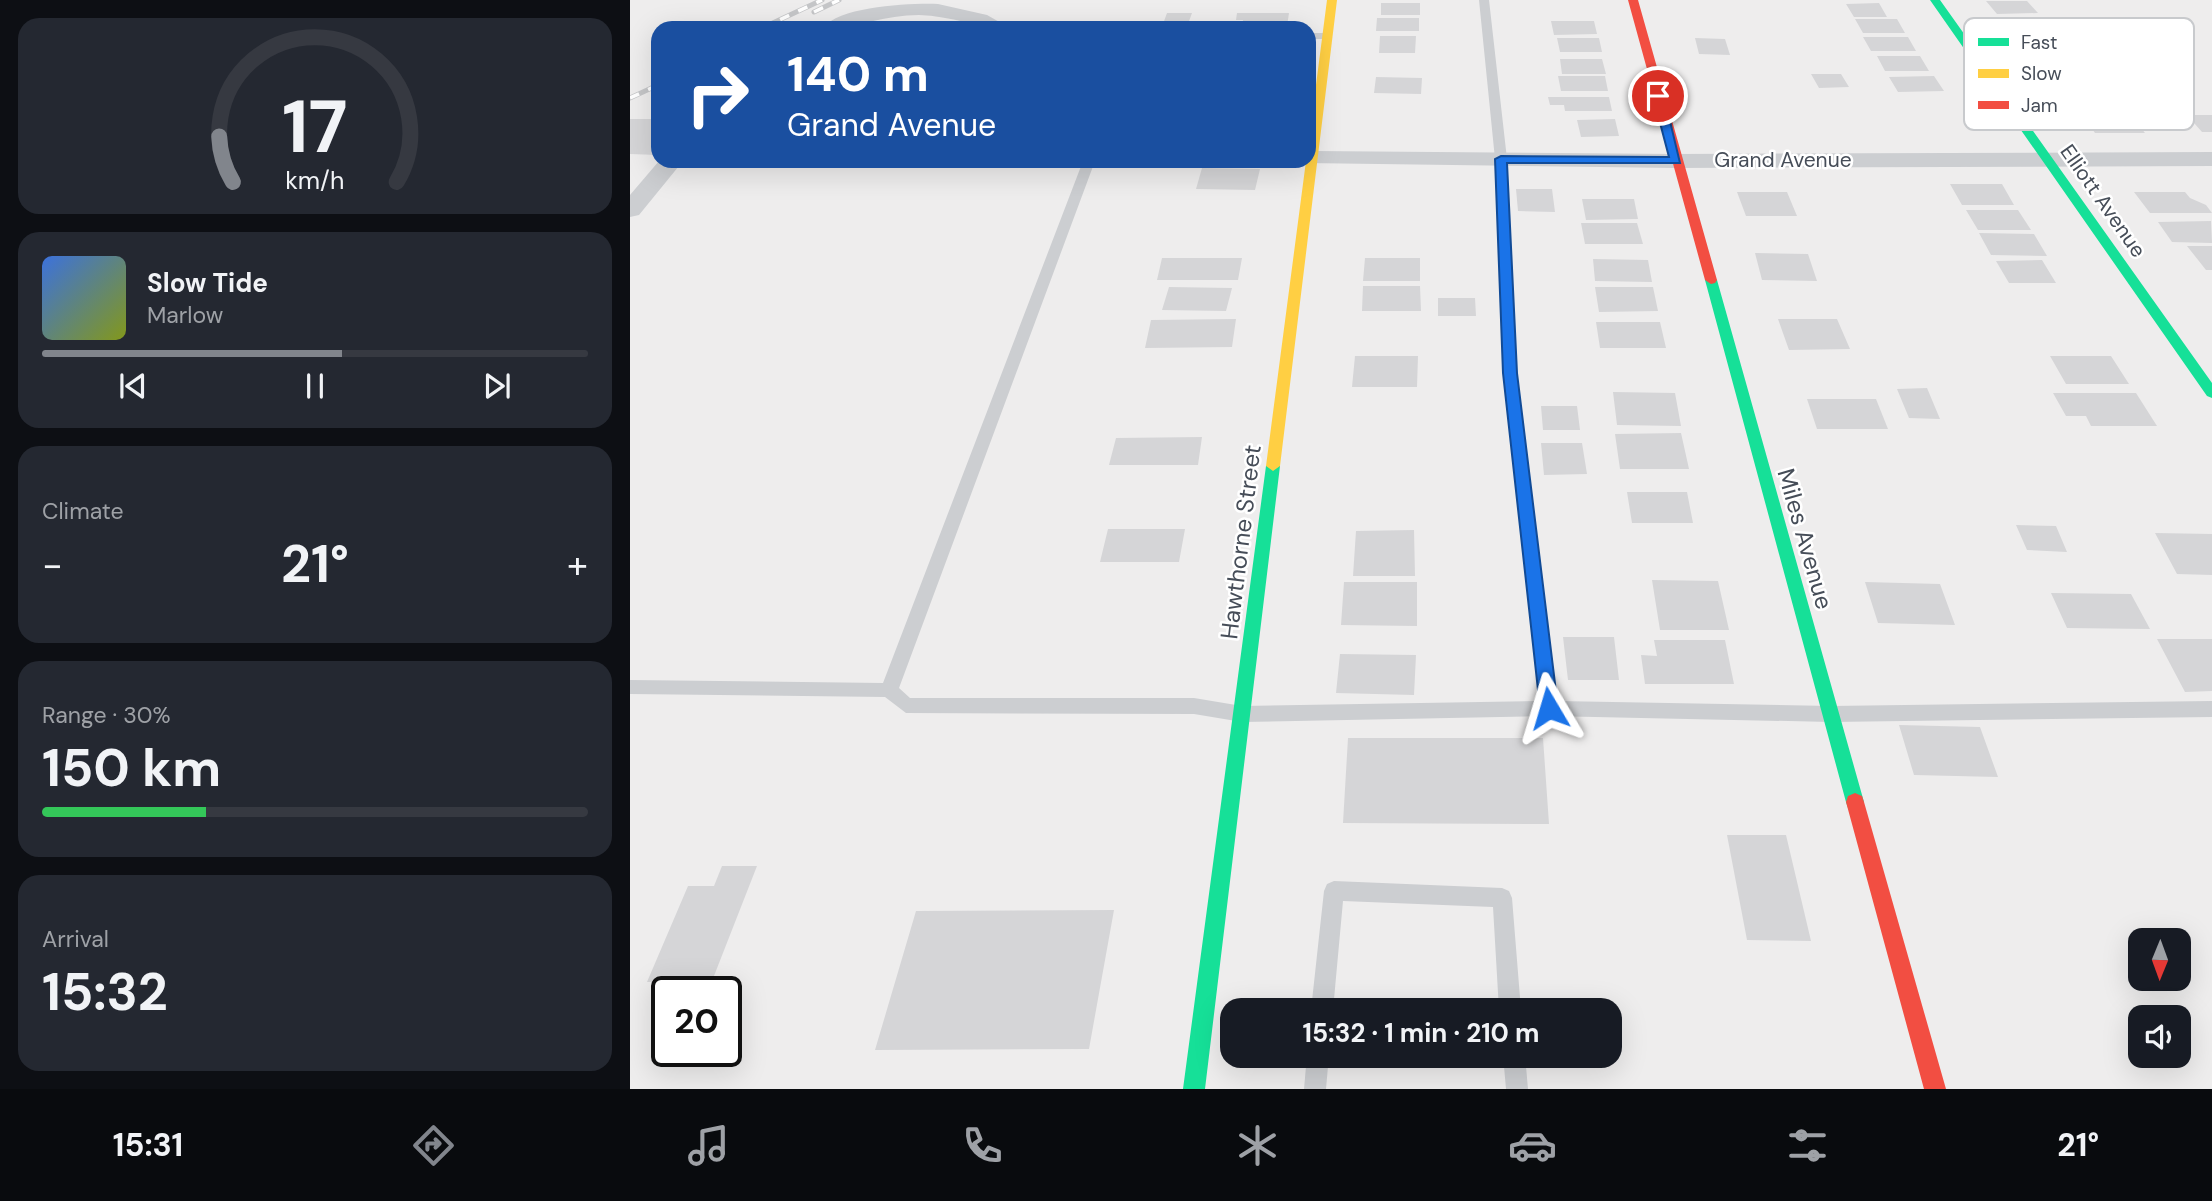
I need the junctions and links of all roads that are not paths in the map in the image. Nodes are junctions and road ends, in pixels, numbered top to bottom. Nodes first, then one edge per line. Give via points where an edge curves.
1 (1332, 0) edge
2 (1484, 0) edge
3 (1633, 0) edge
4 (1935, 0) edge
5 (848, 21) edge
6 (983, 21) edge
7 (1316, 36) edge
8 (1328, 36) junction
9 (1964, 41) edge
10 (2027, 130) edge
11 (1316, 134) edge
12 (1316, 158) edge
13 (1501, 159) junction
14 (2048, 159) junction
15 (2212, 159) edge
16 (1676, 161) junction
17 (665, 168) edge
18 (1086, 168) edge
19 (1312, 168) edge
20 (630, 210) edge
21 (2212, 393) edge
22 (630, 687) edge
23 (889, 690) junction
24 (1549, 708) junction
25 (2212, 709) edge
26 (1242, 714) junction
27 (1830, 715) junction
28 (1323, 998) edge
29 (1509, 998) edge
30 (1317, 1068) edge
31 (1515, 1068) edge
32 (1194, 1089) edge
33 (1315, 1089) edge
34 (1517, 1089) edge
35 (1935, 1089) edge

1 - 8 street, Hawthorne Street
2 - 13 lane
3 - 16 street, Miles Avenue
4 - 9 street, Elliott Avenue
5 - 6 street via 898,10
7 - 8 lane
8 - 11 street, Hawthorne Street
10 - 14 street, Elliott Avenue
12 - 13 street, Grand Avenue
13 - 16 street, Grand Avenue
13 - 24 lane via 1510,373
14 - 15 street, Grand Avenue
14 - 16 street, Grand Avenue
14 - 21 street, Elliott Avenue
16 - 27 street, Miles Avenue
17 - 20 street
18 - 23 lane
19 - 26 street, Hawthorne Street
22 - 23 lane
23 - 26 lane via 906,705 927,707 1194,706
24 - 26 lane
24 - 27 lane
25 - 27 lane
26 - 32 street, Hawthorne Street
27 - 35 street, Miles Avenue
28 - 29 lane via 1334,891 1502,898
30 - 33 lane
31 - 34 lane

